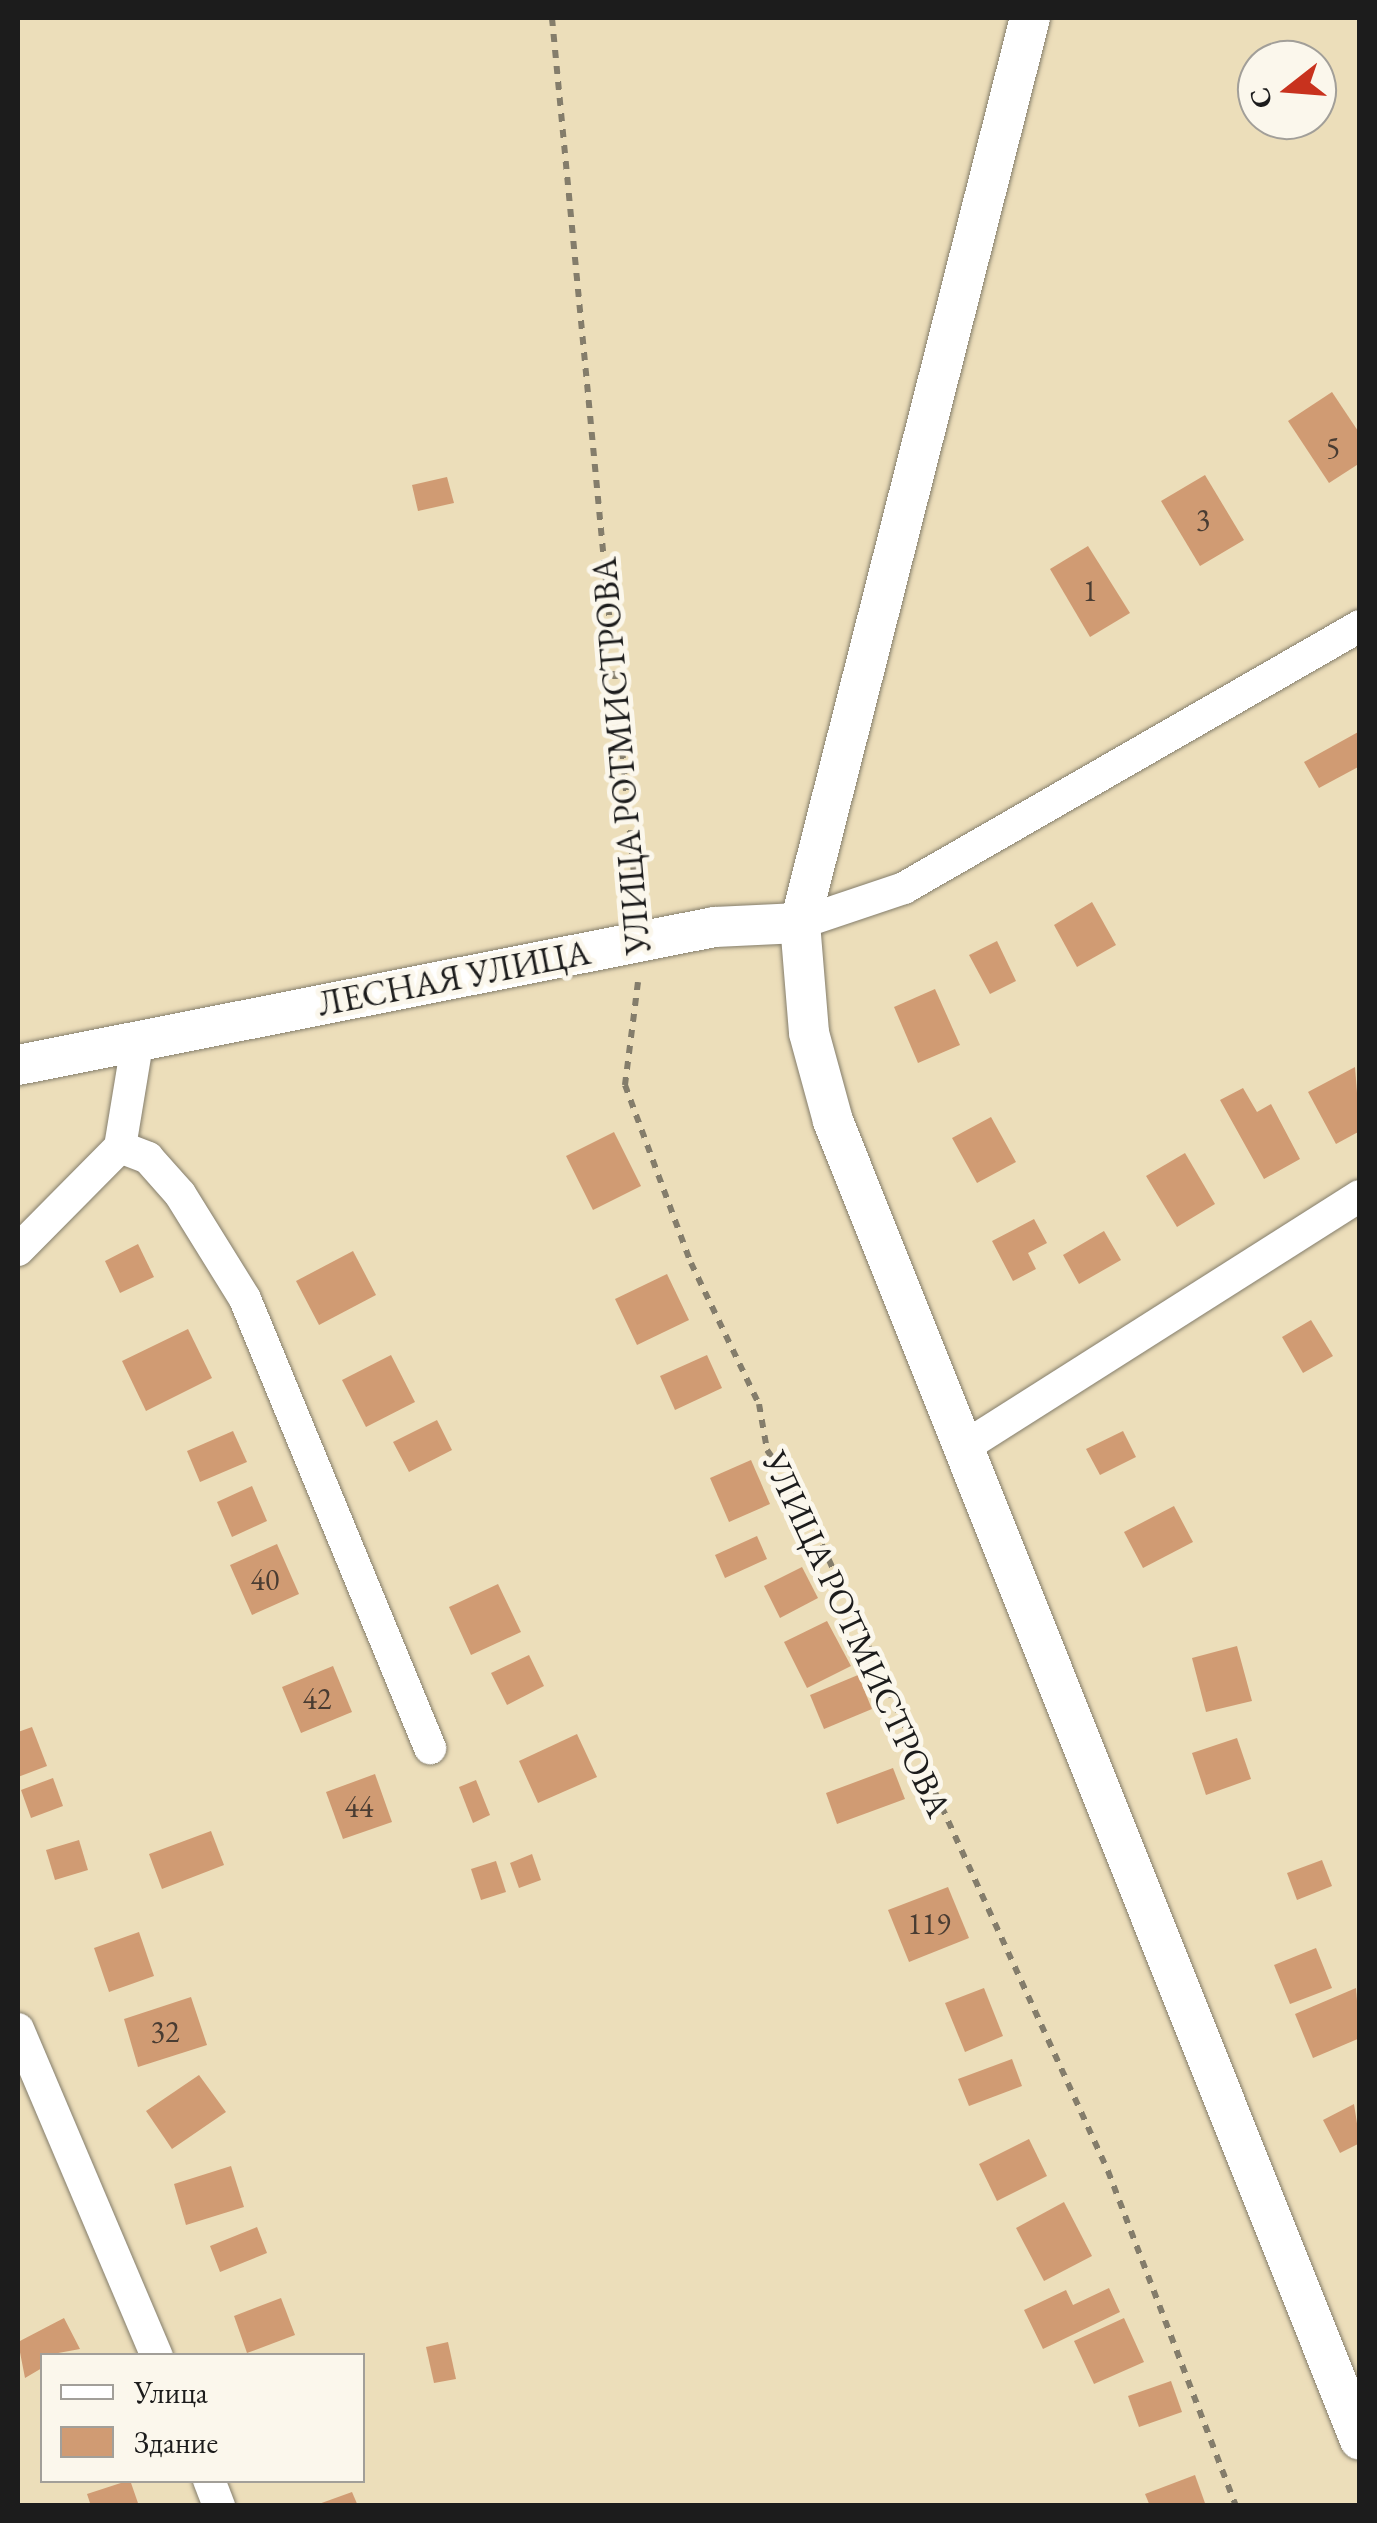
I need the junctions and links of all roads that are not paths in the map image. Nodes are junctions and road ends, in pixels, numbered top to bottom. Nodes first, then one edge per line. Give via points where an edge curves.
1 (1030, 18) edge
2 (1360, 626) edge
3 (800, 923) junction
4 (138, 1038) junction
5 (18, 1065) edge
6 (120, 1147) junction
7 (1360, 1196) edge
8 (18, 1250) edge
9 (962, 1449) junction
10 (430, 1748) dead end
11 (18, 2029) edge
12 (156, 2353) edge
13 (1360, 2440) edge

1 - 3 street
2 - 3 street, ЛЕСНАЯ УЛИЦА via 904,888
3 - 4 street, ЛЕСНАЯ УЛИЦА via 640,942
3 - 9 street via 809,1033 832,1121
4 - 5 street, ЛЕСНАЯ УЛИЦА
4 - 6 street
6 - 8 street
6 - 10 street via 148,1158 180,1194 244,1299
7 - 9 street
9 - 13 street
11 - 12 street

